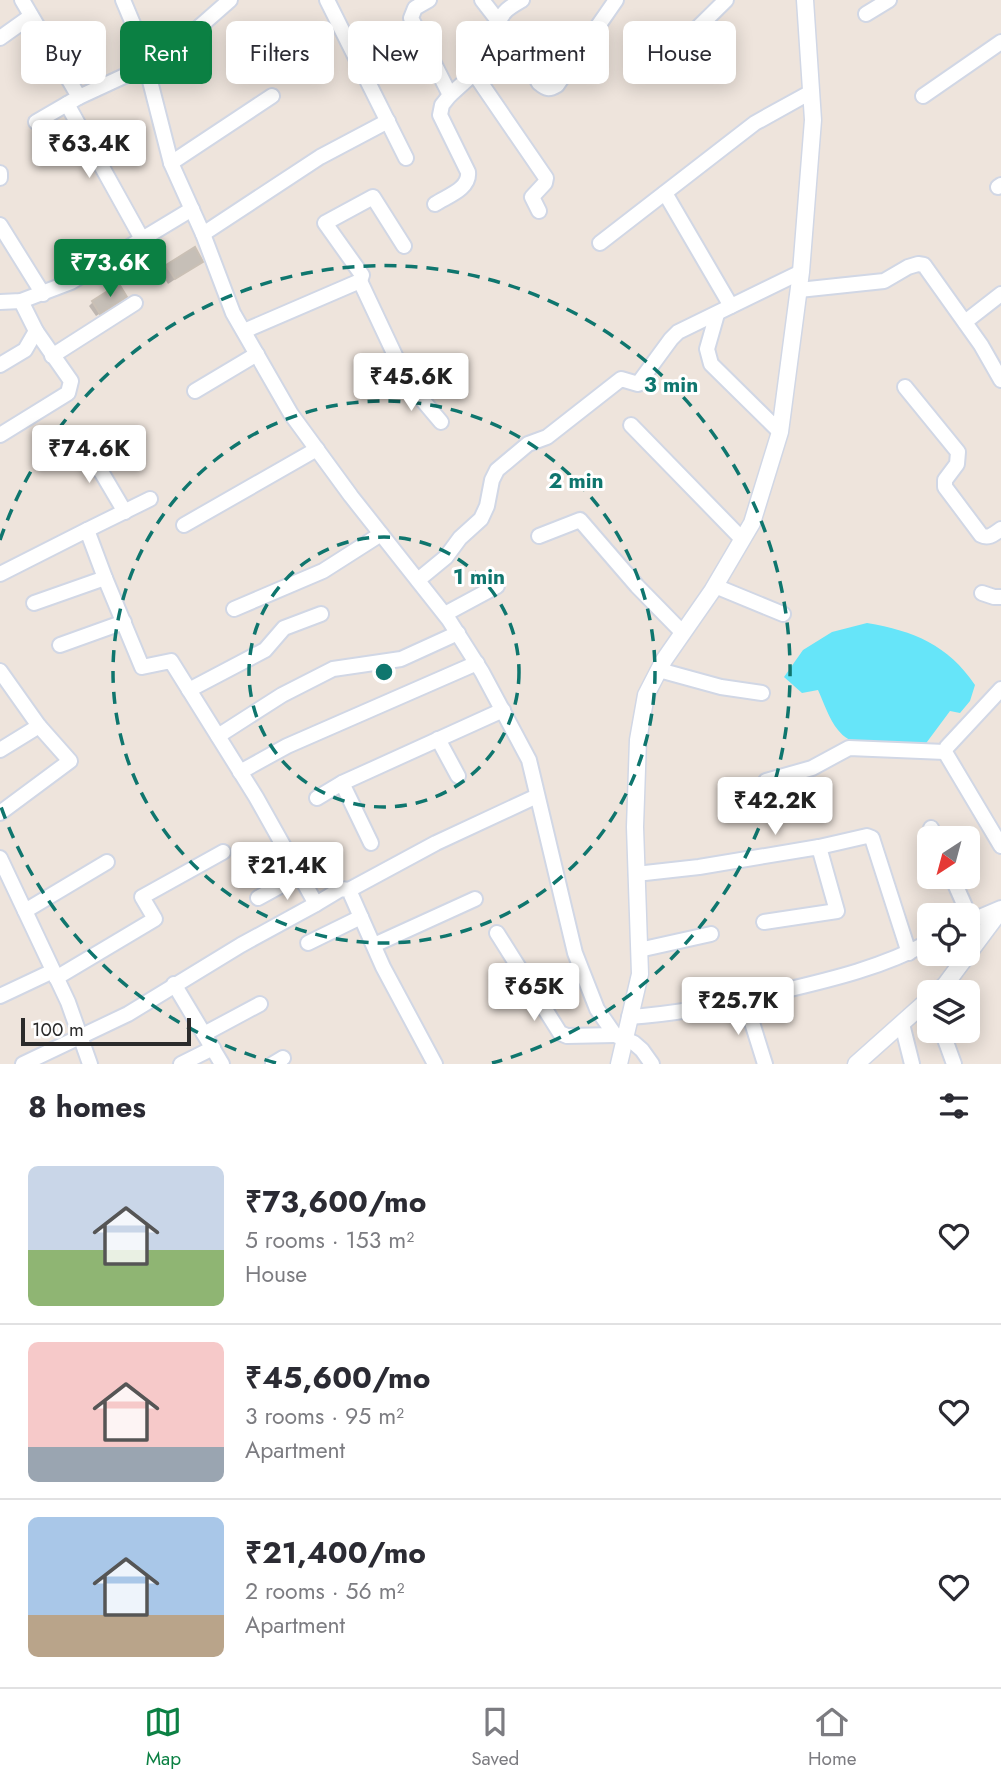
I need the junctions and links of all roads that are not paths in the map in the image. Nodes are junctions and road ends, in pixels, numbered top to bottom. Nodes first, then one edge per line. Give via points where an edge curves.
1 (22, 0) edge
2 (123, 0) edge
3 (230, 0) edge
4 (327, 0) edge
5 (429, 0) edge
6 (482, 0) edge
7 (522, 0) edge
8 (616, 0) edge
9 (726, 0) edge
10 (805, 0) edge
11 (888, 0) edge
12 (866, 14) dead end
13 (31, 16) junction
14 (132, 21) edge
15 (206, 21) edge
16 (498, 21) edge
17 (499, 21) edge
18 (601, 21) edge
19 (705, 21) edge
20 (0, 38) edge
21 (1001, 42) edge
22 (120, 78) edge
23 (150, 84) edge
24 (462, 84) edge
25 (482, 84) edge
26 (541, 84) edge
27 (558, 84) edge
28 (811, 93) junction
29 (450, 95) junction
30 (272, 96) dead end
31 (923, 96) dead end
32 (73, 101) junction
33 (388, 121) junction
34 (36, 122) dead end
35 (406, 158) dead end
36 (170, 163) junction
37 (665, 193) junction
38 (435, 204) dead end
39 (192, 209) junction
40 (539, 211) dead end
41 (0, 225) edge
42 (203, 234) junction
43 (142, 239) junction
44 (600, 243) dead end
45 (404, 246) dead end
46 (801, 272) junction
47 (360, 281) junction
48 (799, 290) junction
49 (43, 294) junction
50 (1001, 295) edge
51 (21, 301) junction
52 (0, 302) edge
53 (135, 303) dead end
54 (731, 306) junction
55 (717, 314) junction
56 (965, 322) junction
57 (36, 331) junction
58 (244, 331) junction
59 (257, 354) junction
60 (52, 356) junction
61 (0, 365) edge
62 (1001, 380) edge
63 (905, 387) dead end
64 (195, 391) dead end
65 (441, 422) dead end
66 (631, 425) dead end
67 (780, 432) junction
68 (0, 435) edge
69 (83, 441) dead end
70 (317, 449) junction
71 (150, 499) dead end
72 (125, 512) junction
73 (184, 525) dead end
74 (1001, 529) edge
75 (87, 530) junction
76 (381, 534) junction
77 (538, 536) dead end
78 (742, 539) junction
79 (0, 554) edge
80 (4, 571) edge
81 (104, 578) junction
82 (418, 580) junction
83 (497, 586) dead end
84 (715, 586) junction
85 (982, 593) dead end
86 (1001, 597) edge
87 (34, 603) dead end
88 (234, 609) dead end
89 (321, 614) dead end
90 (444, 614) junction
91 (783, 614) dead end
92 (124, 622) junction
93 (458, 633) junction
94 (683, 633) junction
95 (60, 645) dead end
96 (477, 663) junction
97 (659, 670) junction
98 (0, 671) edge
99 (1001, 689) edge
100 (189, 690) junction
101 (762, 693) dead end
102 (503, 710) junction
103 (39, 726) junction
104 (218, 736) junction
105 (438, 739) junction
106 (0, 750) edge
107 (946, 752) junction
108 (240, 772) junction
109 (458, 776) dead end
110 (766, 781) dead end
111 (342, 783) junction
112 (537, 796) junction
113 (317, 798) dead end
114 (0, 813) edge
115 (372, 843) dead end
116 (1001, 846) edge
117 (820, 847) junction
118 (223, 852) dead end
119 (0, 858) edge
120 (107, 862) dead end
121 (636, 874) junction
122 (299, 875) junction
123 (349, 890) junction
124 (258, 898) dead end
125 (475, 899) dead end
126 (316, 904) junction
127 (1001, 909) edge
128 (26, 911) junction
129 (361, 917) junction
130 (980, 917) edge
131 (764, 922) dead end
132 (497, 933) dead end
133 (711, 934) dead end
134 (308, 943) dead end
135 (374, 946) junction
136 (917, 949) edge
137 (639, 950) junction
138 (909, 953) junction
139 (55, 975) junction
140 (949, 980) edge
141 (174, 984) junction
142 (0, 996) edge
143 (745, 1000) junction
144 (260, 1004) dead end
145 (917, 1010) edge
146 (629, 1017) junction
147 (902, 1024) junction
148 (204, 1034) junction
149 (80, 1037) junction
150 (619, 1037) junction
151 (946, 1043) edge
152 (213, 1048) junction
153 (23, 1064) edge
154 (90, 1064) edge
155 (181, 1064) edge
156 (222, 1064) edge
157 (435, 1064) edge
158 (619, 1064) edge
159 (652, 1064) edge
160 (765, 1064) edge
161 (856, 1064) edge
162 (912, 1064) edge
163 (954, 1064) edge

1 - 13 street
2 - 14 street
3 - 15 street
4 - 33 street
5 - 29 street via 415,8 411,18
6 - 16 street
7 - 17 street
8 - 18 street
9 - 19 street
10 - 28 street
11 - 12 street
13 - 20 street
13 - 32 street
21 - 31 street
22 - 32 street
23 - 36 street
24 - 29 street
25 - 40 street via 546,178 532,197
26 - 27 street via 552,88
28 - 37 street via 755,123
28 - 46 street via 813,120
29 - 38 street via 440,115 469,180
30 - 36 street
32 - 34 street
32 - 43 street
33 - 35 street
33 - 42 street via 320,157
36 - 39 street
37 - 44 street
37 - 54 street
39 - 42 street
39 - 43 street
41 - 49 street
42 - 58 street
43 - 49 street
45 - 47 street via 373,197 325,223 362,275
46 - 48 street
46 - 54 street
47 - 58 street
47 - 65 street via 408,383
48 - 56 street via 884,281 924,265
48 - 67 street
49 - 51 street
50 - 56 street
51 - 52 street
51 - 57 street
53 - 60 street
54 - 55 street
55 - 67 street via 707,349 712,364
55 - 82 street via 671,339 638,384 621,379 497,470 481,519
56 - 62 street
57 - 60 street
57 - 61 street via 25,350
58 - 59 street
59 - 64 street
59 - 70 street
60 - 68 street via 71,381 68,393
63 - 74 street via 958,452 945,487 981,535 992,536
66 - 78 street
67 - 78 street via 752,523
69 - 72 street
70 - 73 street
70 - 76 street
71 - 72 street
72 - 75 street
75 - 80 street
75 - 81 street
76 - 82 street
76 - 88 street via 323,571
77 - 94 street via 580,520
78 - 84 street
79 - 80 street
81 - 87 street
81 - 92 street
82 - 90 street
83 - 90 street
84 - 91 street
84 - 94 street
85 - 86 street
89 - 100 street via 284,628 265,650
90 - 93 street
92 - 95 street
92 - 100 street via 142,667 171,661
93 - 96 street
93 - 104 street via 401,659 333,669
94 - 97 street
96 - 102 street
96 - 108 street via 287,746
97 - 101 street
97 - 121 street via 646,695 638,740
98 - 103 street
99 - 107 street
100 - 104 street
102 - 105 street
102 - 112 street via 529,760
103 - 106 street
103 - 114 street via 70,761
104 - 108 street
105 - 109 street
105 - 111 street
107 - 110 street via 849,748 812,768
107 - 116 street
108 - 122 street
111 - 113 street
111 - 115 street
112 - 123 street
112 - 150 street via 575,953 597,1009
117 - 121 street
117 - 131 street via 837,911
117 - 138 street via 872,838
118 - 139 street via 142,897 155,919
119 - 128 street
120 - 128 street
121 - 137 street
122 - 124 street
122 - 126 street
123 - 126 street
123 - 129 street
125 - 135 street
126 - 141 street
127 - 130 street
127 - 140 street
128 - 139 street
129 - 134 street
129 - 135 street
132 - 150 street via 560,1033
133 - 137 street
135 - 157 street
136 - 138 street
137 - 146 street via 640,974
138 - 143 street via 849,976
139 - 142 street
139 - 149 street
141 - 148 street
141 - 149 street via 128,1014
143 - 146 street
143 - 160 street
144 - 148 street
145 - 147 street
146 - 150 street
147 - 161 street
147 - 162 street
148 - 152 street
149 - 153 street
149 - 154 street
150 - 158 street
150 - 159 street via 642,1049
151 - 163 street
152 - 155 street
152 - 156 street

